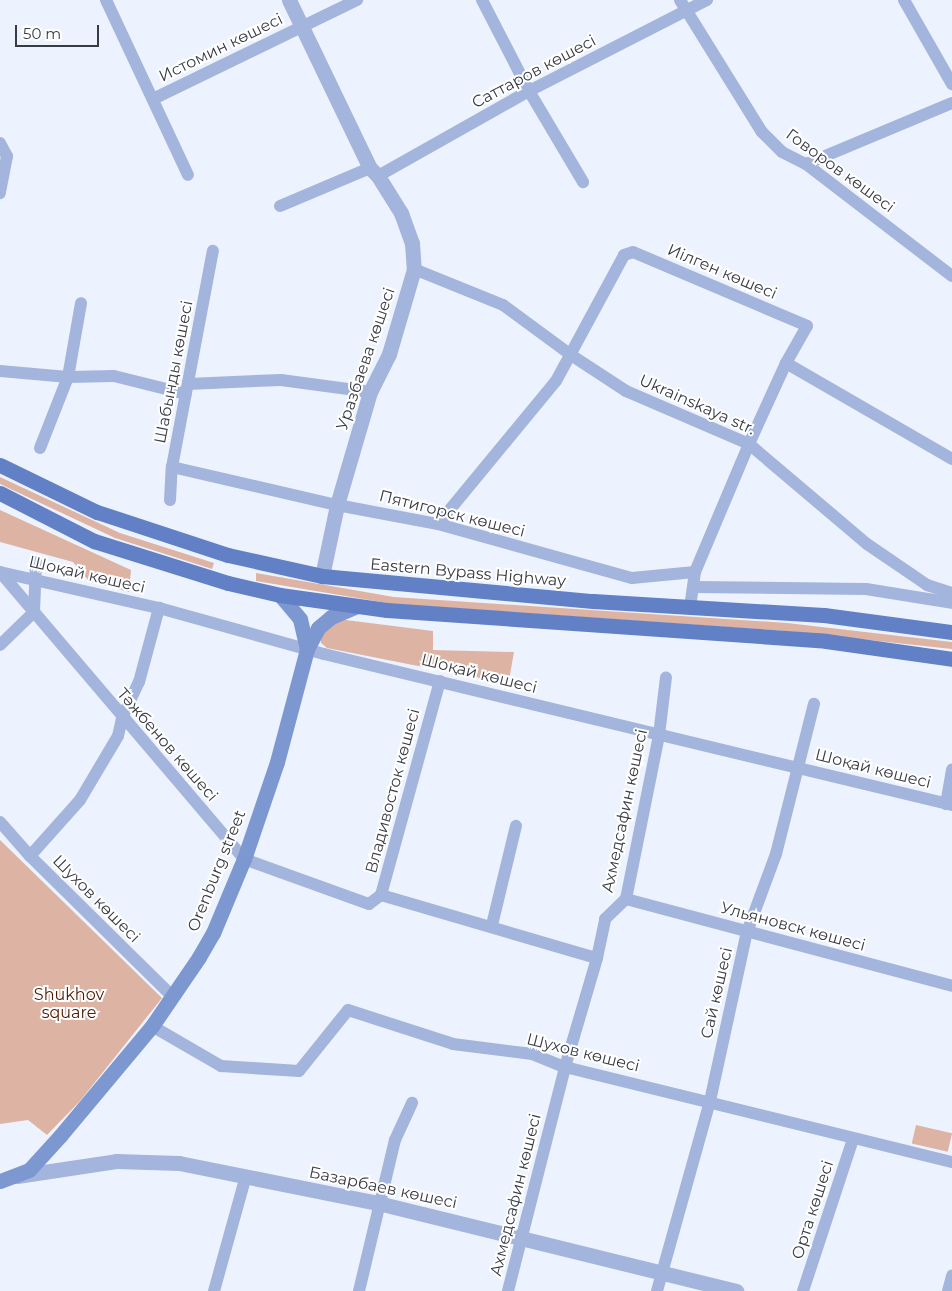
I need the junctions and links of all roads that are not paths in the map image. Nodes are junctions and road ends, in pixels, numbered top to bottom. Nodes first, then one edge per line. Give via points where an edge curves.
1 (106, 0) edge
2 (289, 0) edge
3 (357, 0) edge
4 (482, 0) edge
5 (707, 0) edge
6 (904, 0) edge
7 (683, 5) edge
8 (300, 26) junction
9 (952, 84) edge
10 (529, 91) junction
11 (153, 99) junction
12 (952, 103) edge
13 (0, 142) edge
14 (806, 164) junction
15 (374, 172) junction
16 (188, 175) dead end
17 (583, 182) dead end
18 (0, 193) edge
19 (280, 206) dead end
20 (213, 251) dead end
21 (414, 269) junction
22 (952, 276) edge
23 (82, 303) dead end
24 (571, 355) junction
25 (786, 363) junction
26 (0, 371) edge
27 (68, 377) junction
28 (186, 389) junction
29 (370, 392) junction
30 (749, 444) junction
31 (40, 448) dead end
32 (952, 459) edge
33 (0, 465) edge
34 (172, 467) junction
35 (0, 493) edge
36 (170, 500) dead end
37 (337, 505) junction
38 (438, 524) junction
39 (36, 562) dead end
40 (0, 572) edge
41 (696, 572) junction
42 (322, 576) junction
43 (36, 581) junction
44 (693, 587) junction
45 (952, 593) edge
46 (280, 595) junction
47 (952, 603) edge
48 (357, 606) junction
49 (690, 607) junction
50 (159, 608) junction
51 (34, 612) junction
52 (952, 632) edge
53 (0, 645) edge
54 (307, 649) junction
55 (952, 659) edge
56 (666, 677) dead end
57 (440, 681) junction
58 (814, 704) dead end
59 (122, 718) junction
60 (658, 735) junction
61 (796, 767) junction
62 (952, 770) edge
63 (949, 805) edge
64 (0, 822) edge
65 (516, 826) dead end
66 (30, 856) junction
67 (244, 859) junction
68 (381, 896) junction
69 (626, 899) junction
70 (369, 904) joint
71 (492, 925) junction
72 (747, 932) junction
73 (597, 958) junction
74 (952, 986) edge
75 (173, 996) junction
76 (152, 1026) junction
77 (566, 1066) junction
78 (710, 1100) junction
79 (412, 1103) dead end
80 (853, 1139) junction
81 (952, 1162) edge
82 (17, 1176) junction
83 (246, 1176) junction
84 (0, 1182) edge
85 (382, 1204) junction
86 (523, 1237) junction
87 (663, 1272) junction
88 (952, 1276) edge
89 (214, 1291) edge
90 (358, 1291) edge
91 (508, 1291) edge
92 (657, 1291) edge
93 (736, 1291) edge
94 (803, 1291) edge
95 (948, 1291) edge

1 - 11 street
2 - 8 street, Уразбаева көшесі
3 - 8 street, Истомин көшесі
4 - 10 street
5 - 7 street, Саттаров көшесі
6 - 9 street
7 - 10 street, Саттаров көшесі
7 - 14 street, Говоров көшесі via 762,132 782,152
8 - 11 street, Истомин көшесі
8 - 15 street, Уразбаева көшесі
10 - 15 street, Саттаров көшесі
10 - 17 street
11 - 16 street
12 - 14 street
13 - 18 street via 7,156
14 - 22 street, Говоров көшесі
15 - 19 street, Саттаров көшесі
15 - 21 street, Уразбаева көшесі via 401,213 412,243
20 - 28 street, Шабынды көшесі
21 - 24 street, Ukrainskaya str. via 504,305
21 - 29 street, Уразбаева көшесі via 389,354
23 - 27 street
24 - 25 street, Иілген көшесі via 624,255 633,252 807,326
24 - 30 street, Ukrainskaya str. via 626,391
24 - 38 street via 556,381
25 - 30 street
25 - 32 street
26 - 27 street
27 - 28 street via 114,376
27 - 31 street
28 - 29 street via 281,380
28 - 34 street, Шабынды көшесі
29 - 37 street, Уразбаева көшесі
30 - 41 street
30 - 45 street, Ukrainskaya str. via 867,544 927,585
33 - 42 main road, Eastern Bypass Highway via 97,512 228,555
34 - 36 street, Шабынды көшесі
34 - 37 street, Пятигорск көшесі
35 - 46 main road via 94,541 228,583
37 - 38 street, Пятигорск көшесі
37 - 42 street, Уразбаева көшесі
38 - 41 street, Пятигорск көшесі via 632,578
39 - 43 street
40 - 43 street, Шоқай көшесі
40 - 51 street, Тәжбенов көшесі
41 - 44 street
42 - 49 main road, Eastern Bypass Highway via 454,590
43 - 50 street, Шоқай көшесі
43 - 51 street
44 - 47 street via 866,589
44 - 49 street
46 - 48 main road
46 - 54 main road via 300,619
48 - 54 main road via 331,617 318,628
48 - 55 main road via 816,640
49 - 52 main road, Eastern Bypass Highway via 824,615
50 - 54 street, Шоқай көшесі
50 - 59 street via 139,682
51 - 53 street
51 - 59 street, Тәжбенов көшесі
54 - 57 street, Шоқай көшесі
54 - 67 main road, Orenburg street via 277,762
56 - 60 street, Ахмедсафин көшесі
57 - 60 street, Шоқай көшесі
57 - 68 street, Владивосток көшесі
58 - 61 street, Сай көшесі
59 - 66 street via 118,736 80,800
59 - 67 street, Тәжбенов көшесі
60 - 61 street, Шоқай көшесі
60 - 69 street, Ахмедсафин көшесі
61 - 63 street, Шоқай көшесі
61 - 72 street, Сай көшесі via 776,854
62 - 63 street
64 - 66 street, Шухов көшесі
65 - 71 street
66 - 75 street, Шухов көшесі
67 - 70 street, Тәжбенов көшесі
67 - 75 main road, Orenburg street via 213,933
68 - 70 street, Владивосток көшесі
68 - 71 street
69 - 72 street, Ульяновск көшесі
69 - 73 street, Ахмедсафин көшесі via 605,919
71 - 73 street
72 - 74 street, Ульяновск көшесі
72 - 78 street, Сай көшесі
73 - 77 street, Ахмедсафин көшесі
75 - 76 main road, Orenburg street
76 - 77 street, Шухов көшесі via 221,1066 299,1072 348,1010 453,1044 532,1054
76 - 82 main road, Orenburg street via 60,1136 29,1170
77 - 78 street, Шухов көшесі
77 - 86 street, Ахмедсафин көшесі
78 - 80 street, Шухов көшесі
78 - 87 street, Сай көшесі
79 - 85 street via 394,1140
80 - 81 street, Шухов көшесі
80 - 94 street, Орта көшесі
82 - 83 street, Базарбаев көшесі via 116,1161 179,1162
82 - 84 main road, Orenburg street
83 - 85 street, Базарбаев көшесі
83 - 89 street
85 - 86 street, Базарбаев көшесі
85 - 90 street
86 - 87 street, Базарбаев көшесі
86 - 91 street, Ахмедсафин көшесі
87 - 92 street, Сай көшесі
87 - 93 street, Базарбаев көшесі
88 - 95 street

